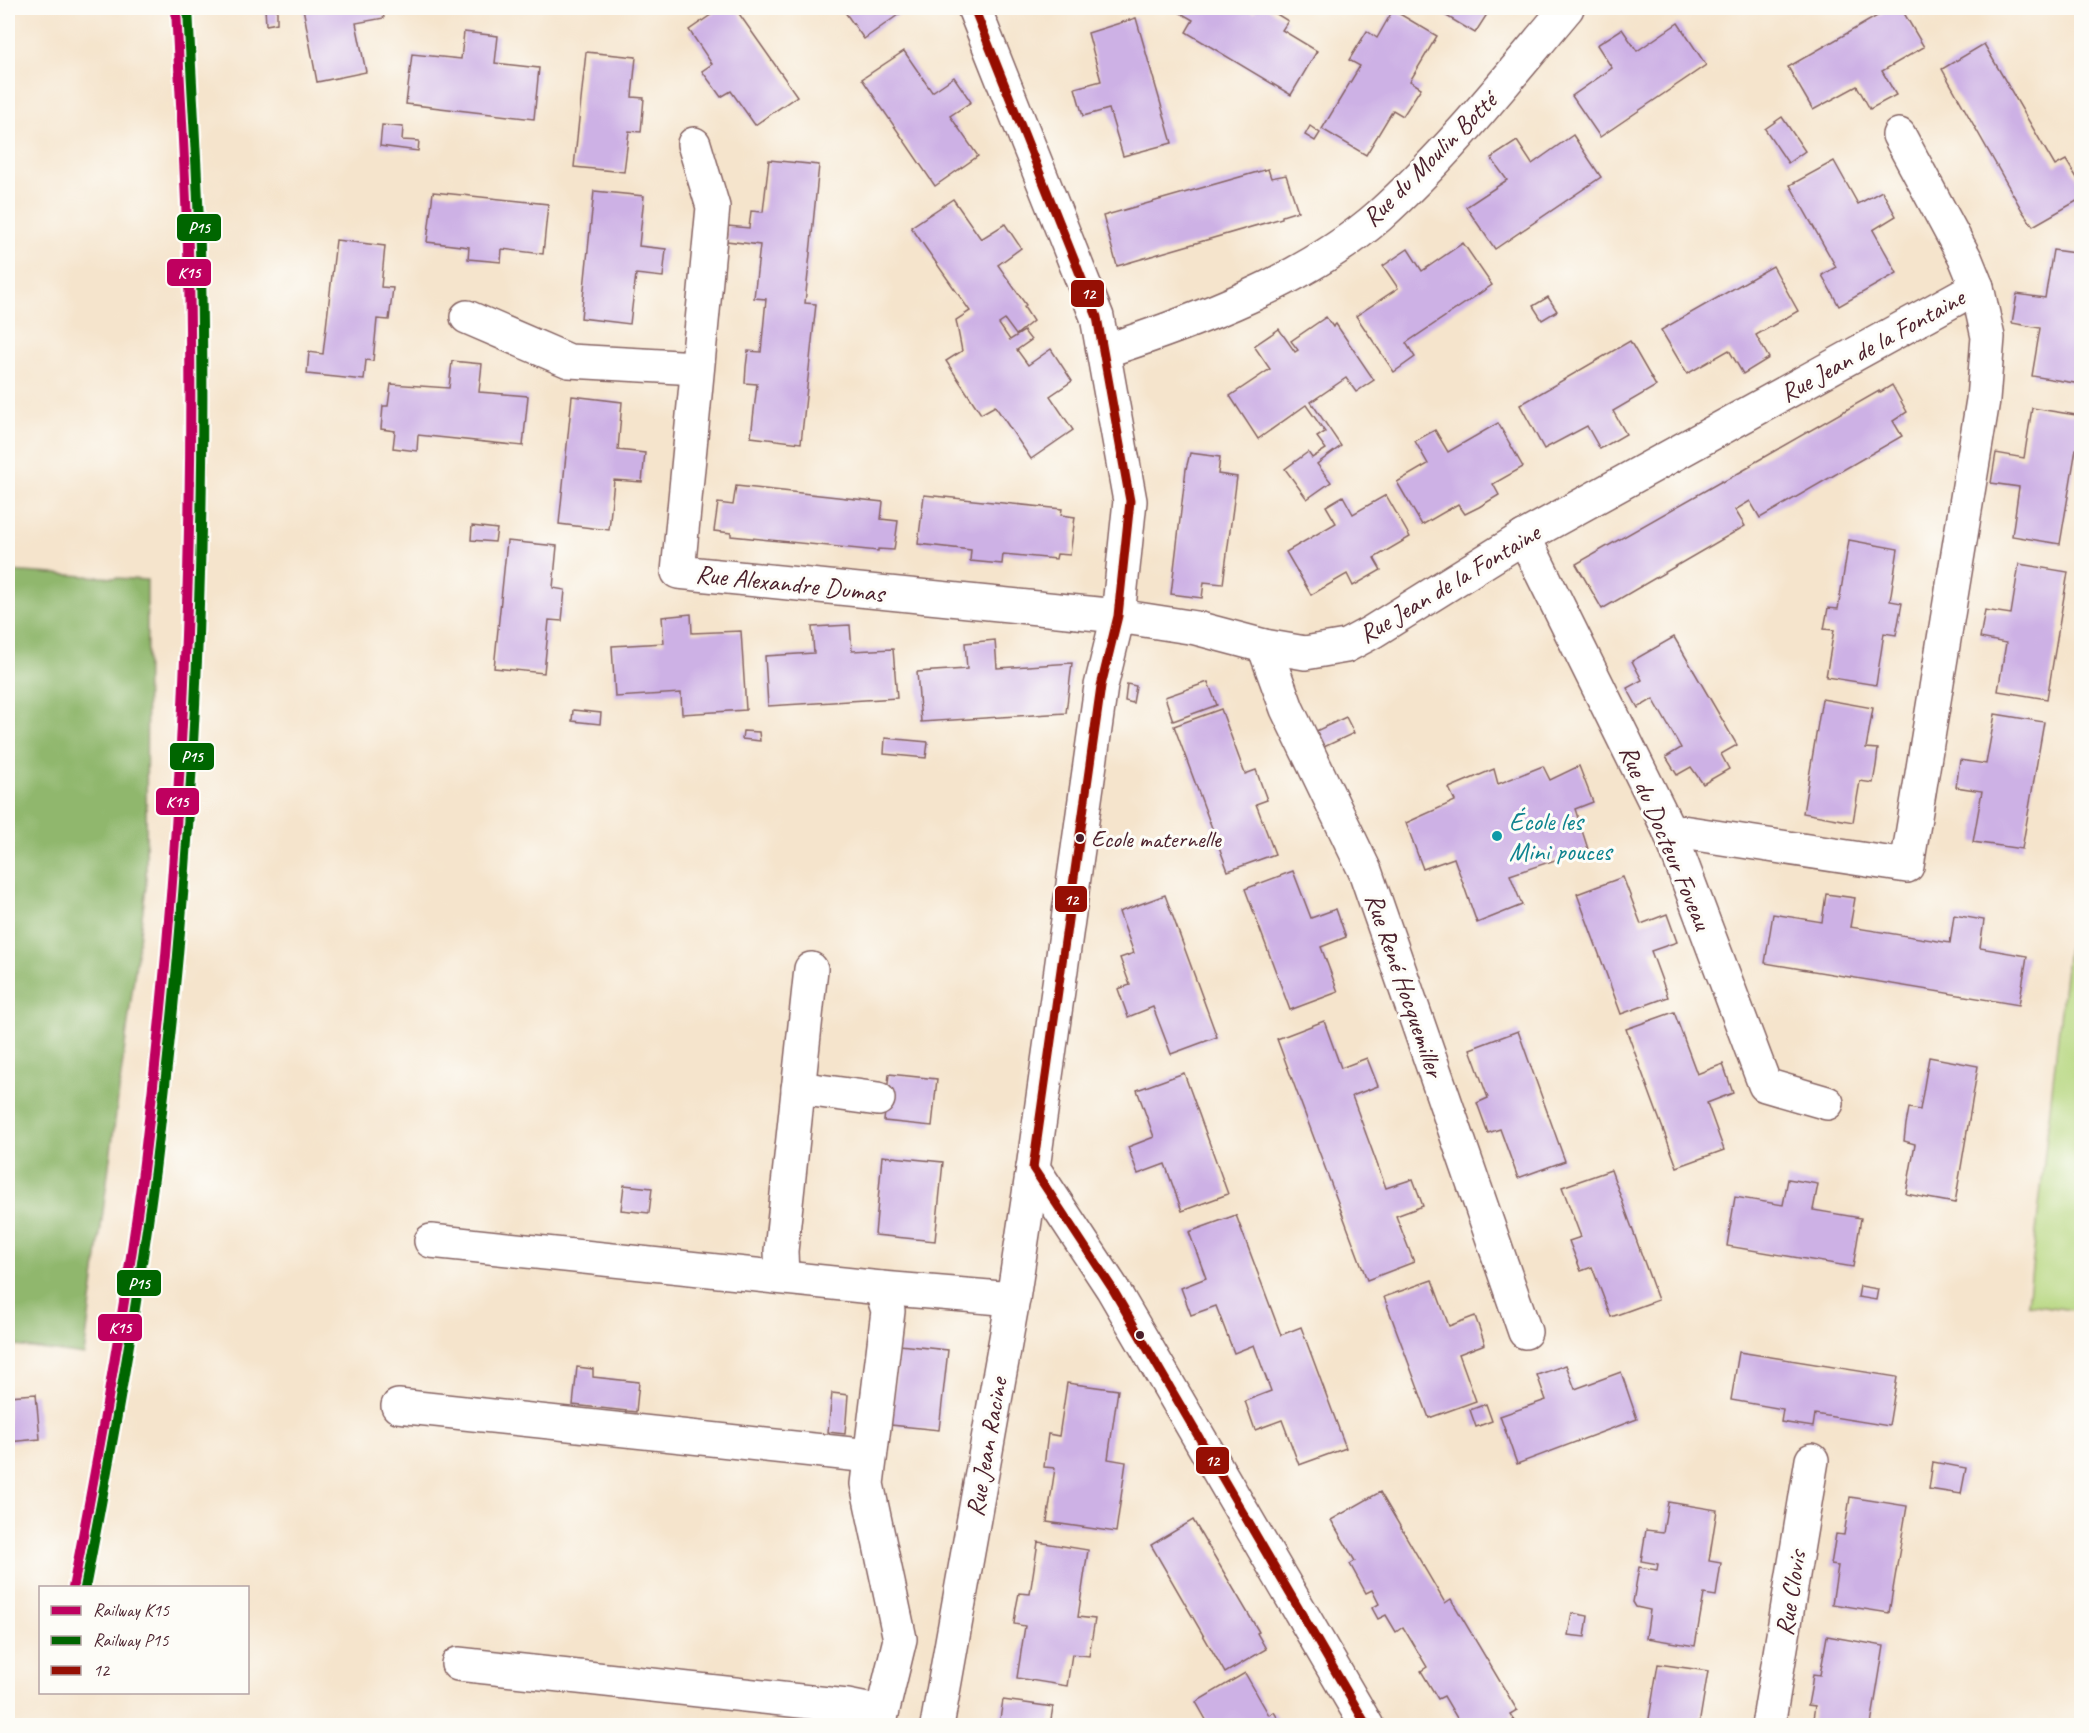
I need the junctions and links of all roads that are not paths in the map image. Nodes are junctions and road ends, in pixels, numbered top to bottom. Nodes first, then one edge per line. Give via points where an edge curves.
1 (974, 8) edge
2 (1567, 8) edge
3 (1899, 135) dead end
4 (694, 144) dead end
5 (1977, 287) junction
6 (467, 317) dead end
7 (1104, 351) junction
8 (697, 368) junction
9 (1524, 537) junction
10 (1118, 616) junction
11 (1264, 646) junction
12 (1669, 830) junction
13 (811, 969) dead end
14 (798, 1088) junction
15 (878, 1099) dead end
16 (1827, 1103) dead end
17 (1034, 1168) junction
18 (431, 1241) dead end
19 (782, 1277) junction
20 (881, 1288) junction
21 (1013, 1299) junction
22 (1525, 1332) dead end
23 (398, 1406) dead end
24 (870, 1456) junction
25 (1812, 1460) dead end
26 (458, 1664) dead end
27 (880, 1719) edge
28 (937, 1725) edge
29 (1367, 1725) edge
30 (1768, 1725) edge

1 - 7 street, Rue Jean Racine via 1098,317
2 - 7 street, Rue du Moulin Botté via 1460,134 1378,217 1322,258 1239,300
3 - 5 street
4 - 8 street, Rue Alexandre Dumas via 713,207
5 - 9 street, Rue Jean de la Fontaine
5 - 12 street, Rue Jean de la Fontaine via 1988,337 1983,400 1907,866
6 - 8 street via 569,361
7 - 10 street, Rue Jean Racine via 1130,501
8 - 10 street, Rue Alexandre Dumas via 678,572
9 - 11 street, Rue Jean de la Fontaine via 1346,646 1305,653
9 - 12 street, Rue du Docteur Foveau
10 - 11 street, Rue Jean de la Fontaine via 1196,628
10 - 17 street, Rue Jean Racine via 1101,686
11 - 22 street, Rue René Hocquemiller via 1287,710 1365,871
12 - 16 street, Rue du Docteur Foveau via 1765,1085
13 - 14 street
14 - 15 street
14 - 19 street via 781,1251
17 - 21 street, Rue Jean Racine
17 - 29 street via 1112,1288
18 - 19 street
19 - 20 street
20 - 21 street
20 - 24 street via 888,1311
21 - 28 street, Rue Jean Racine
23 - 24 street
24 - 27 street via 867,1484 900,1639
25 - 30 street, Rue Clovis
26 - 27 street via 847,1706

